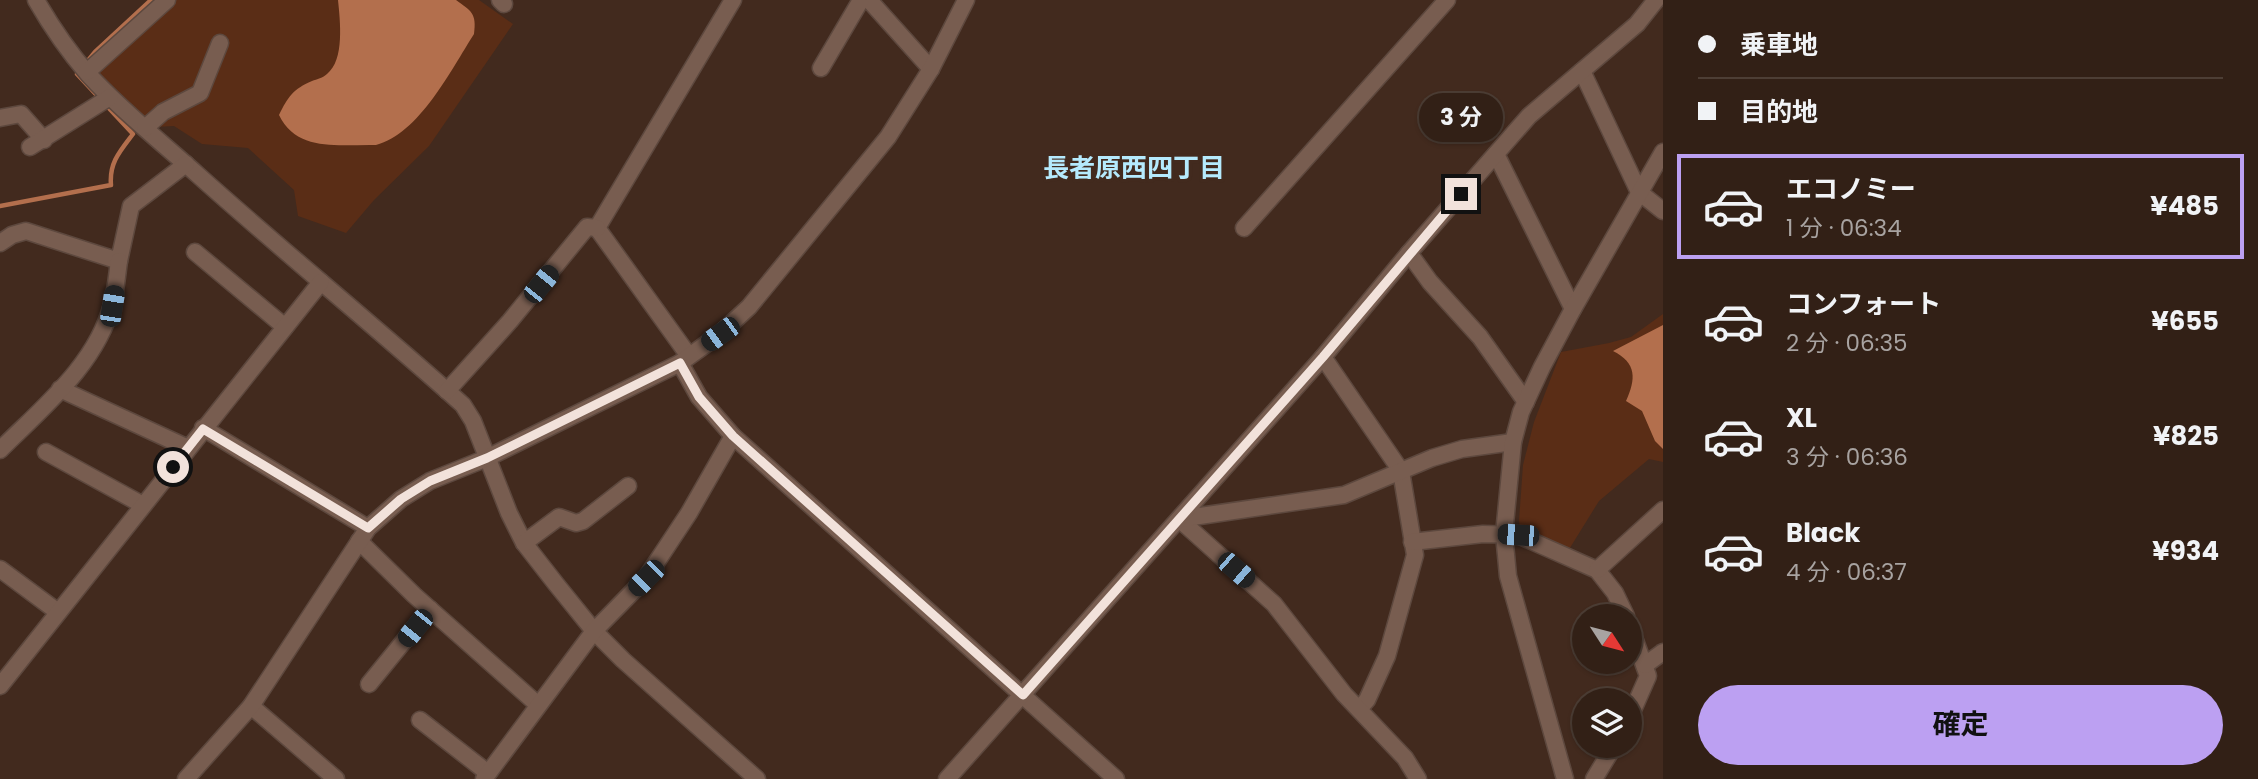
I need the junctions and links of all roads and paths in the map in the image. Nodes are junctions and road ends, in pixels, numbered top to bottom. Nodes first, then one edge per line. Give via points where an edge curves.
1 (36, 0) edge
2 (167, 0) edge
3 (733, 0) edge
4 (861, 0) edge
5 (869, 0) edge
6 (966, 0) edge
7 (1447, 0) edge
8 (1656, 0) edge
9 (220, 43) dead end
10 (821, 68) dead end
11 (931, 69) junction
12 (1582, 71) junction
13 (87, 72) junction
14 (110, 97) junction
15 (0, 118) edge
16 (145, 128) junction
17 (1663, 152) edge
18 (1496, 154) junction
19 (186, 164) junction
20 (1639, 192) junction
21 (1663, 211) edge
22 (597, 228) junction
23 (1244, 228) dead end
24 (0, 243) edge
25 (195, 253) dead end
26 (1409, 253) junction
27 (119, 261) junction
28 (321, 282) junction
29 (1573, 309) junction
30 (285, 327) junction
31 (1323, 357) junction
32 (684, 360) junction
33 (60, 389) junction
34 (447, 390) junction
35 (1526, 402) junction
36 (203, 429) junction
37 (733, 436) junction
38 (1513, 442) junction
39 (188, 448) junction
40 (0, 450) edge
41 (46, 452) dead end
42 (487, 458) junction
43 (1401, 471) junction
44 (628, 486) dead end
45 (143, 505) junction
46 (1663, 510) edge
47 (1180, 519) junction
48 (1504, 534) junction
49 (363, 535) junction
50 (1412, 542) junction
51 (524, 543) junction
52 (0, 569) edge
53 (1597, 570) junction
54 (1620, 604) edge
55 (430, 609) junction
56 (58, 612) junction
57 (594, 631) junction
58 (1663, 652) edge
59 (1642, 657) edge
60 (1645, 665) junction
61 (369, 684) dead end
62 (0, 686) edge
63 (1642, 690) edge
64 (1023, 695) junction
65 (537, 704) junction
66 (251, 706) junction
67 (1359, 709) junction
68 (420, 720) dead end
69 (1607, 758) edge
70 (486, 776) edge
71 (186, 779) edge
72 (336, 779) edge
73 (757, 779) edge
74 (947, 779) edge
75 (1116, 779) edge
76 (1418, 779) edge
77 (1565, 779) edge
78 (1594, 779) edge

1 - 13 street
2 - 13 street
3 - 22 street
4 - 10 street
5 - 11 street
6 - 11 street
7 - 23 street
8 - 12 street
9 - 16 street via 200,93 170,107
11 - 32 street via 888,137 779,272 720,334
12 - 18 street via 1529,116
12 - 20 street
13 - 14 street
14 - 15 street via 37,143 21,114
14 - 16 street
16 - 19 street
17 - 20 street
18 - 26 street
18 - 29 street
19 - 27 street via 131,206
19 - 28 street
20 - 21 street
20 - 29 street
22 - 32 street
22 - 34 street via 587,227
24 - 27 street via 26,232
25 - 30 street
26 - 31 street
26 - 35 street via 1480,337
27 - 33 street via 112,306 92,351
28 - 30 street
28 - 34 street
29 - 35 street
30 - 36 street
31 - 43 street
31 - 47 street
32 - 37 street via 699,397
32 - 42 street
33 - 39 street
33 - 40 street
34 - 42 street via 473,421
35 - 38 street
36 - 39 street
36 - 49 street
37 - 57 street via 646,578
37 - 64 street
38 - 43 street via 1462,449
38 - 48 street
39 - 45 street
41 - 45 street
42 - 49 street via 430,481 401,499
42 - 51 street
43 - 47 street via 1344,495
43 - 50 street
44 - 51 street via 583,521 559,517
45 - 56 street
46 - 53 street
47 - 64 street
47 - 67 street via 1274,604
48 - 50 street
48 - 53 street via 1518,535
48 - 77 street via 1508,576
49 - 55 street
49 - 66 street
50 - 67 street via 1415,555 1387,656
51 - 57 street
52 - 56 street
53 - 54 street
55 - 61 street
55 - 65 street
56 - 62 street
57 - 65 street
57 - 73 street
58 - 60 street
59 - 60 street
60 - 63 street via 1648,676
64 - 74 street
64 - 75 street
65 - 70 street
66 - 71 street
66 - 72 street
67 - 76 street via 1405,758
68 - 70 street
69 - 78 street

